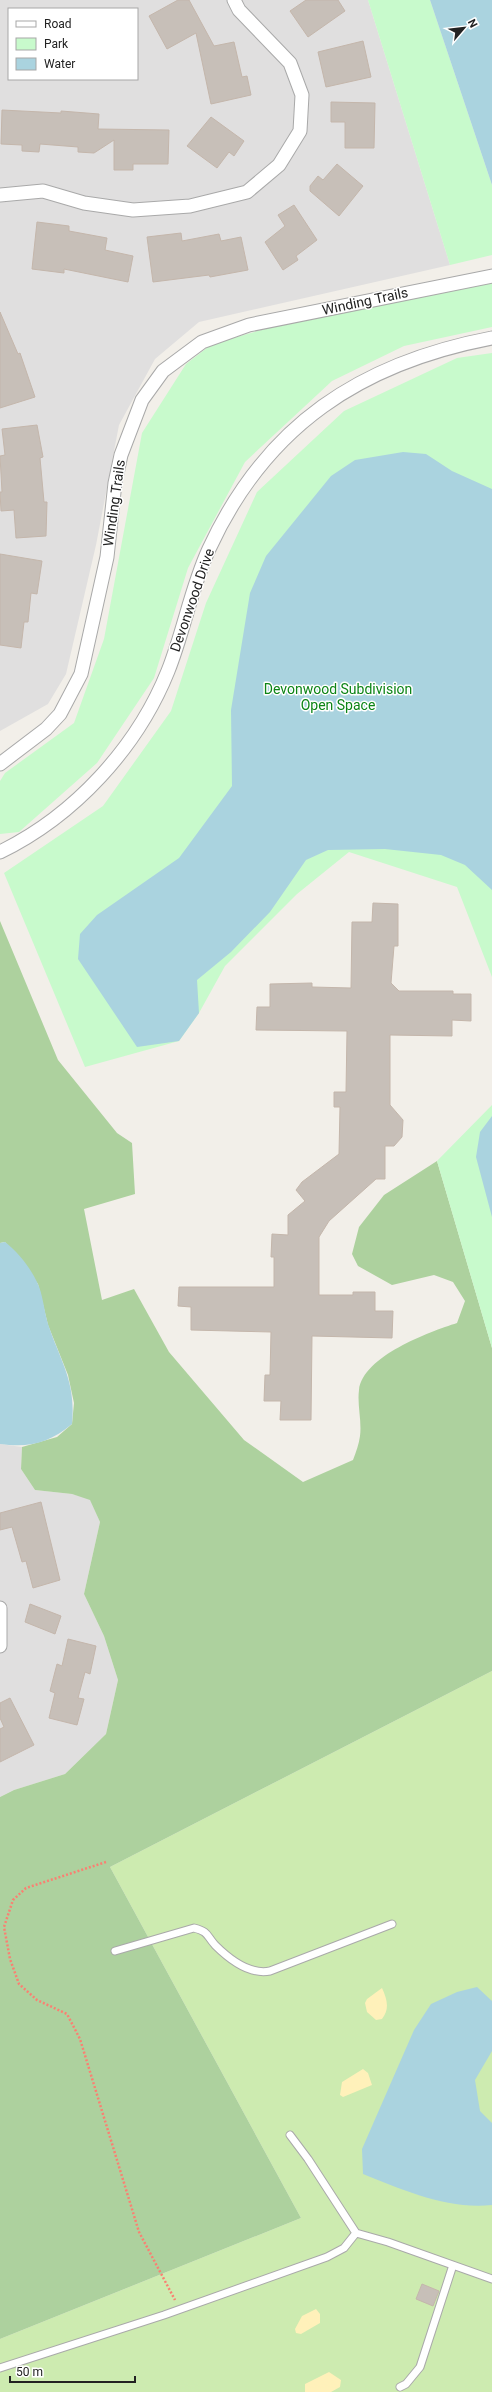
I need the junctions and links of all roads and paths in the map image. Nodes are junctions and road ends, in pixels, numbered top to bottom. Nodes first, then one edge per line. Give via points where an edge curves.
1 (234, 0) edge
2 (0, 195) edge
3 (492, 276) edge
4 (492, 338) edge
5 (0, 764) edge
6 (0, 852) edge
7 (0, 1608) edge
8 (0, 1646) edge
9 (106, 1862) dead end
10 (392, 1924) dead end
11 (115, 1951) dead end
12 (290, 2135) dead end
13 (356, 2233) junction
14 (453, 2265) junction
15 (492, 2279) edge
16 (179, 2309) junction
17 (0, 2368) edge
18 (400, 2387) dead end

1 - 2 street via 239,10 290,63 302,95 300,131 279,165 247,192 190,206 133,210 84,203 44,191
3 - 5 street, Winding Trails via 249,325 202,342 163,371 142,400 121,455 115,483 107,557 81,674 60,714 46,729
4 - 6 street, Devonwood Drive via 456,345 398,363 355,384 313,412 269,456 223,520 208,550 168,671 133,735 106,770 76,801 33,834
7 - 8 street
9 - 16 path via 26,1888 13,1900 4,1927 10,1959 20,1984 37,2000 67,2014 80,2039 139,2232
10 - 11 lane via 259,1973 247,1969 215,1944 206,1931 194,1928
12 - 13 lane
13 - 14 lane
13 - 16 lane via 344,2248 327,2257
14 - 15 lane
14 - 18 lane via 420,2367 406,2384
16 - 17 lane

